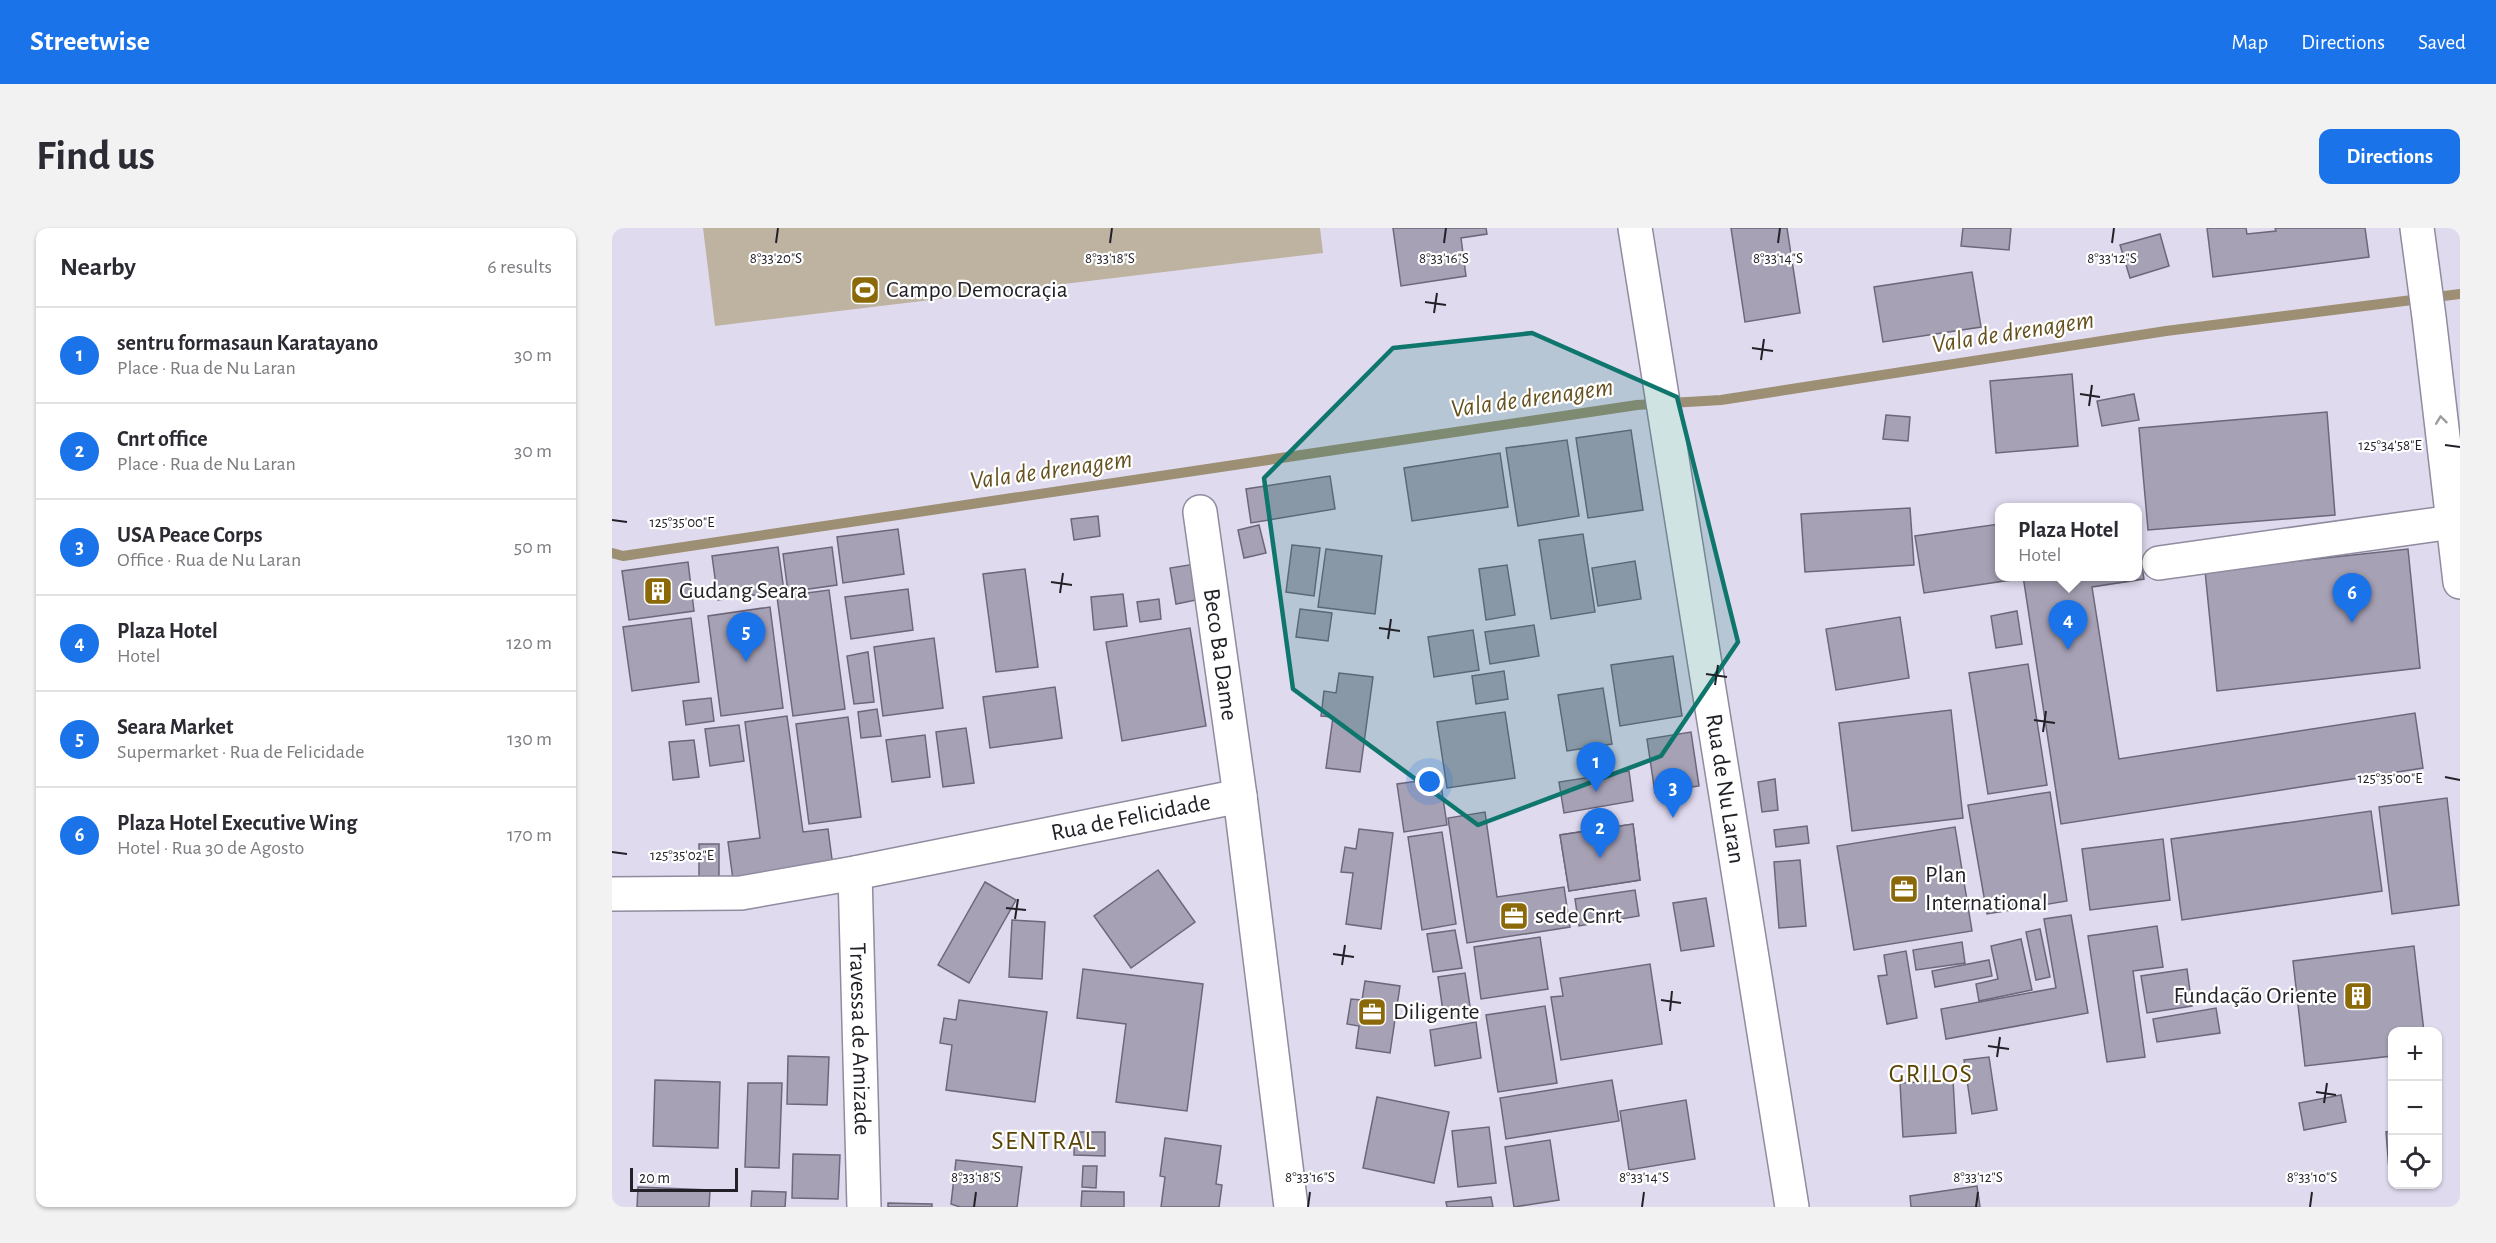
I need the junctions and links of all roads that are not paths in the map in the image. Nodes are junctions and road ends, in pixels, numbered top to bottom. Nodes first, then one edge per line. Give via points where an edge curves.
1 (1635, 228) edge
2 (2417, 228) edge
3 (1200, 512) dead end
4 (2453, 522) junction
5 (2159, 563) dead end
6 (2460, 582) edge
7 (1240, 796) junction
8 (855, 873) junction
9 (612, 894) edge
10 (864, 1207) edge
11 (1291, 1207) edge
12 (1792, 1207) edge

1 - 12 street, Rua de Nu Laran
4 -> 2 street
3 - 7 street, Beco Ba Dame
4 - 5 street
4 - 6 street
7 - 8 street, Rua de Felicidade
7 - 11 street, Rua de Felicidade
8 - 9 street, Rua de Felicidade via 741,893
8 - 10 street, Travessa de Amizade

